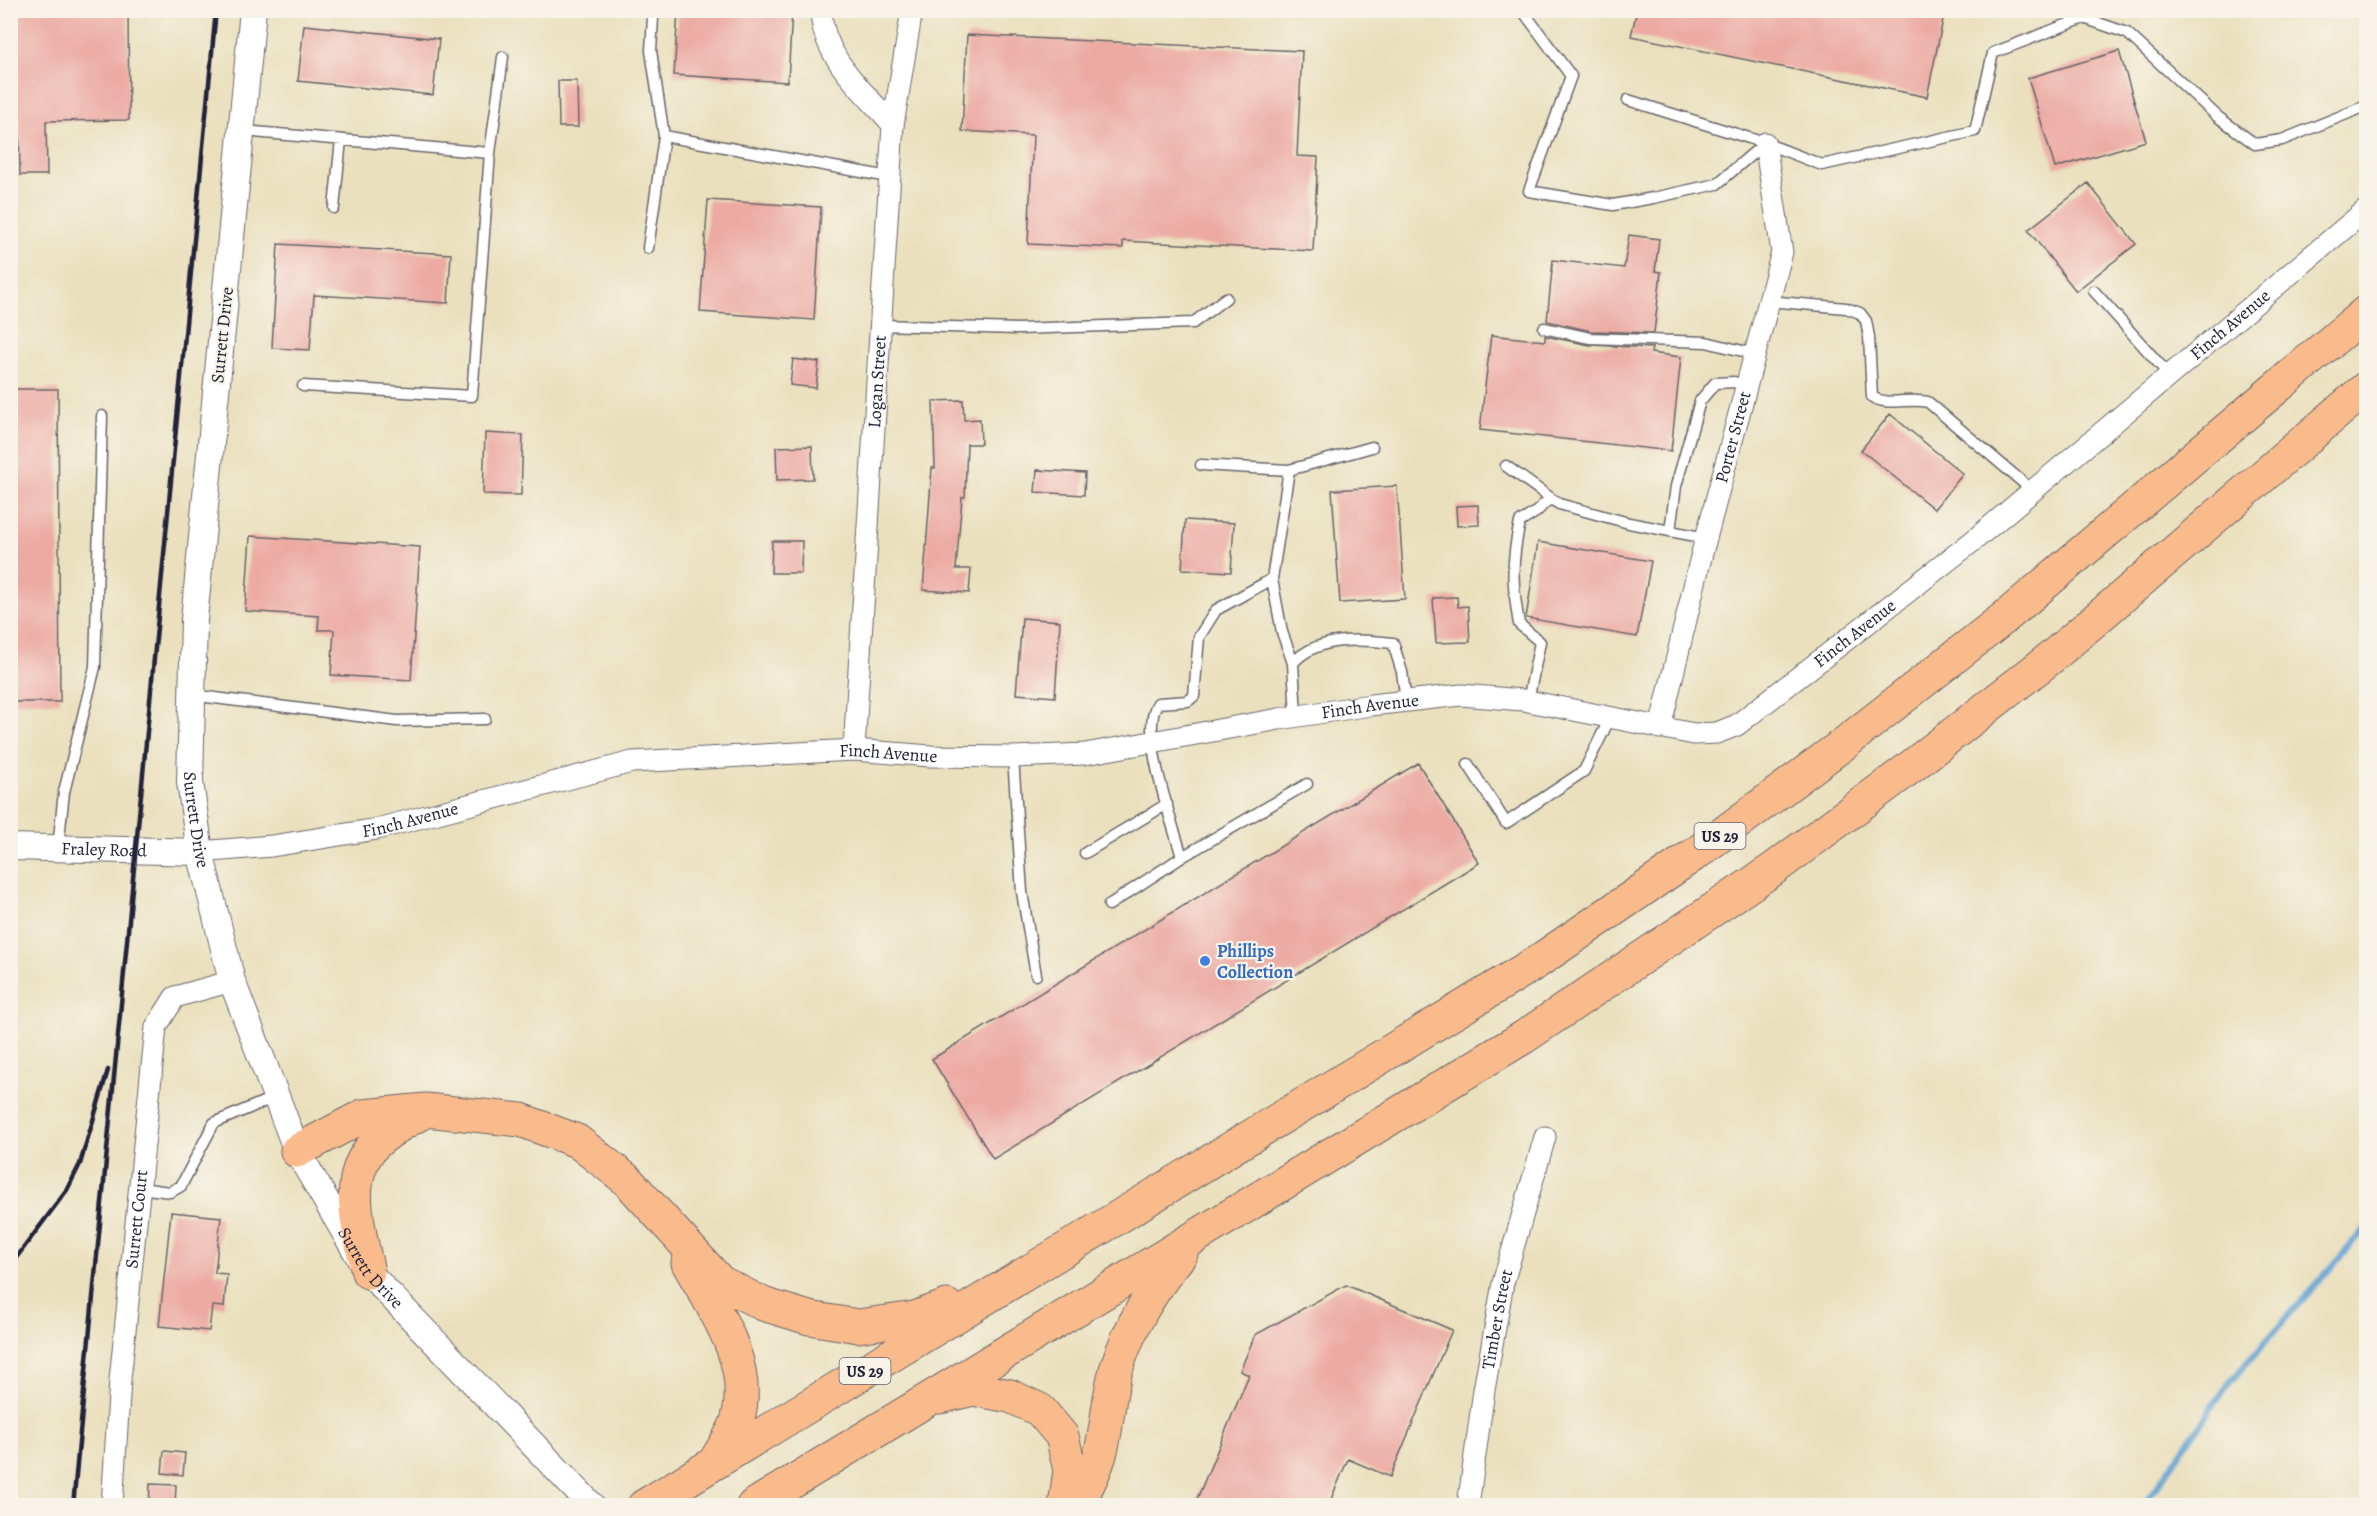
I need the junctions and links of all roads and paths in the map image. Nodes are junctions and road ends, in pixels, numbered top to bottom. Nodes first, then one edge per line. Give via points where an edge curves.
1 (253, 10) edge
2 (821, 10) edge
3 (912, 12) edge
4 (1526, 15) dead end
5 (653, 18) dead end
6 (503, 57) dead end
7 (1628, 100) dead end
8 (2367, 106) edge
9 (893, 125) junction
10 (243, 131) junction
11 (664, 136) junction
12 (341, 140) junction
13 (1765, 143) junction
14 (490, 153) junction
15 (890, 177) junction
16 (334, 208) dead end
17 (2367, 210) edge
18 (648, 248) dead end
19 (2094, 291) dead end
20 (1226, 298) dead end
21 (1769, 301) junction
22 (2367, 312) edge
23 (880, 325) junction
24 (1544, 328) dead end
25 (1755, 354) junction
26 (2170, 376) junction
27 (303, 386) dead end
28 (1746, 386) junction
29 (2367, 388) edge
30 (102, 416) dead end
31 (1372, 447) dead end
32 (1201, 465) dead end
33 (1506, 466) dead end
34 (1289, 470) junction
35 (2033, 491) junction
36 (1550, 498) junction
37 (1670, 531) junction
38 (1706, 538) junction
39 (1272, 579) junction
40 (1293, 663) junction
41 (191, 695) junction
42 (1406, 701) junction
43 (1528, 701) junction
44 (1296, 716) junction
45 (1610, 718) junction
46 (484, 719) dead end
47 (1660, 728) junction
48 (1151, 742) junction
49 (854, 750) junction
50 (1013, 757) junction
51 (1468, 764) dead end
52 (1307, 784) dead end
53 (1167, 804) junction
54 (10, 847) edge
55 (58, 847) junction
56 (200, 852) junction
57 (1085, 853) dead end
58 (1182, 857) junction
59 (1109, 905) dead end
60 (1036, 975) dead end
61 (231, 981) junction
62 (276, 1096) junction
63 (426, 1110) junction
64 (1545, 1137) dead end
65 (297, 1151) junction
66 (140, 1188) junction
67 (669, 1227) junction
68 (1194, 1237) junction
69 (368, 1272) junction
70 (1015, 1280) junction
71 (921, 1402) junction
72 (714, 1463) junction
73 (112, 1506) edge
74 (592, 1506) edge
75 (644, 1506) edge
76 (753, 1506) edge
77 (1065, 1506) edge
78 (1076, 1506) edge
79 (1468, 1506) edge

1 - 10 street, Surrett Drive
2 - 9 street via 824,35 836,59
3 - 9 street, Logan Street
4 - 13 lane via 1571,76 1529,191 1613,205 1653,198 1718,184
5 - 11 lane via 651,51
6 - 14 lane
7 - 13 lane
8 - 13 lane via 2282,140 2255,144 2218,117 2127,33 2084,18 1993,53 1975,131 1822,165
9 - 15 street, Logan Street
10 - 12 lane
10 - 41 street, Surrett Drive via 203,516
11 - 15 lane
11 - 18 lane
12 - 14 lane
12 - 16 lane
13 - 21 street, Porter Street via 1782,252
14 - 27 lane via 472,396
15 - 23 street, Logan Street
17 - 26 street, Finch Avenue
19 - 26 lane
20 - 23 lane via 1193,323 1018,329
21 - 25 street, Porter Street
21 - 35 lane via 1860,312 1869,337 1872,397 1881,402 1928,402
22 - 70 highway, US 29 via 2004,618 1698,852 1537,962
23 - 49 street, Logan Street
24 - 25 lane via 1590,338 1706,342
25 - 28 street, Porter Street
26 - 35 street, Finch Avenue
28 - 37 lane via 1715,383 1700,401 1676,486
28 - 38 street, Porter Street
29 - 68 highway via 2053,656 1772,870 1524,1037
30 - 55 lane via 95,667 64,792
31 - 34 lane
32 - 34 lane
33 - 36 lane
34 - 39 lane
35 - 47 street, Finch Avenue via 1737,725 1717,733 1694,734
36 - 37 lane via 1559,504
36 - 43 lane via 1520,522 1513,557 1512,584 1519,624 1540,642
37 - 38 lane
38 - 47 street, Porter Street
39 - 40 lane via 1282,632
39 - 48 lane via 1216,610 1199,638 1194,696 1188,701 1158,703
40 - 42 lane via 1301,653 1328,643 1364,639 1393,643
40 - 44 lane
41 - 46 lane via 397,721
41 - 56 street, Surrett Drive via 190,782
42 - 43 street, Finch Avenue via 1461,695
42 - 44 street, Finch Avenue
43 - 45 street, Finch Avenue
44 - 48 street, Finch Avenue
45 - 47 street, Finch Avenue
45 - 51 lane via 1584,771 1506,823
48 - 50 street, Finch Avenue via 1085,754
48 - 53 lane
49 - 50 street, Finch Avenue
49 - 56 street, Finch Avenue via 632,762 377,829 272,846
50 - 60 lane via 1022,892
52 - 58 lane
53 - 57 lane
53 - 58 lane
54 - 55 street, Fraley Road
55 - 56 street, Fraley Road
56 - 61 street, Surrett Drive
58 - 59 lane
61 - 62 street, Surrett Drive
61 - 66 street, Surrett Court via 175,997 156,1027
62 - 65 street, Surrett Drive
62 - 66 lane via 214,1123 181,1185 170,1192
63 - 65 highway via 363,1116
63 - 67 highway via 521,1120 577,1141 627,1180
63 - 69 highway via 375,1144 360,1166 356,1211
64 - 79 street, Timber Street via 1503,1283
65 - 69 street, Surrett Drive
66 - 73 street, Surrett Court via 120,1380
67 - 70 highway via 720,1282 763,1304 809,1318 858,1326 915,1318
67 - 72 highway via 734,1347 742,1389 738,1419
68 - 71 highway
68 - 78 highway via 1150,1292 1134,1320 1116,1371 1103,1445 1090,1484
69 - 74 street, Surrett Drive
70 - 72 highway, US 29
71 - 76 highway
71 - 77 highway via 973,1389 1010,1396 1041,1410 1062,1436 1070,1470
72 - 75 highway, US 29

